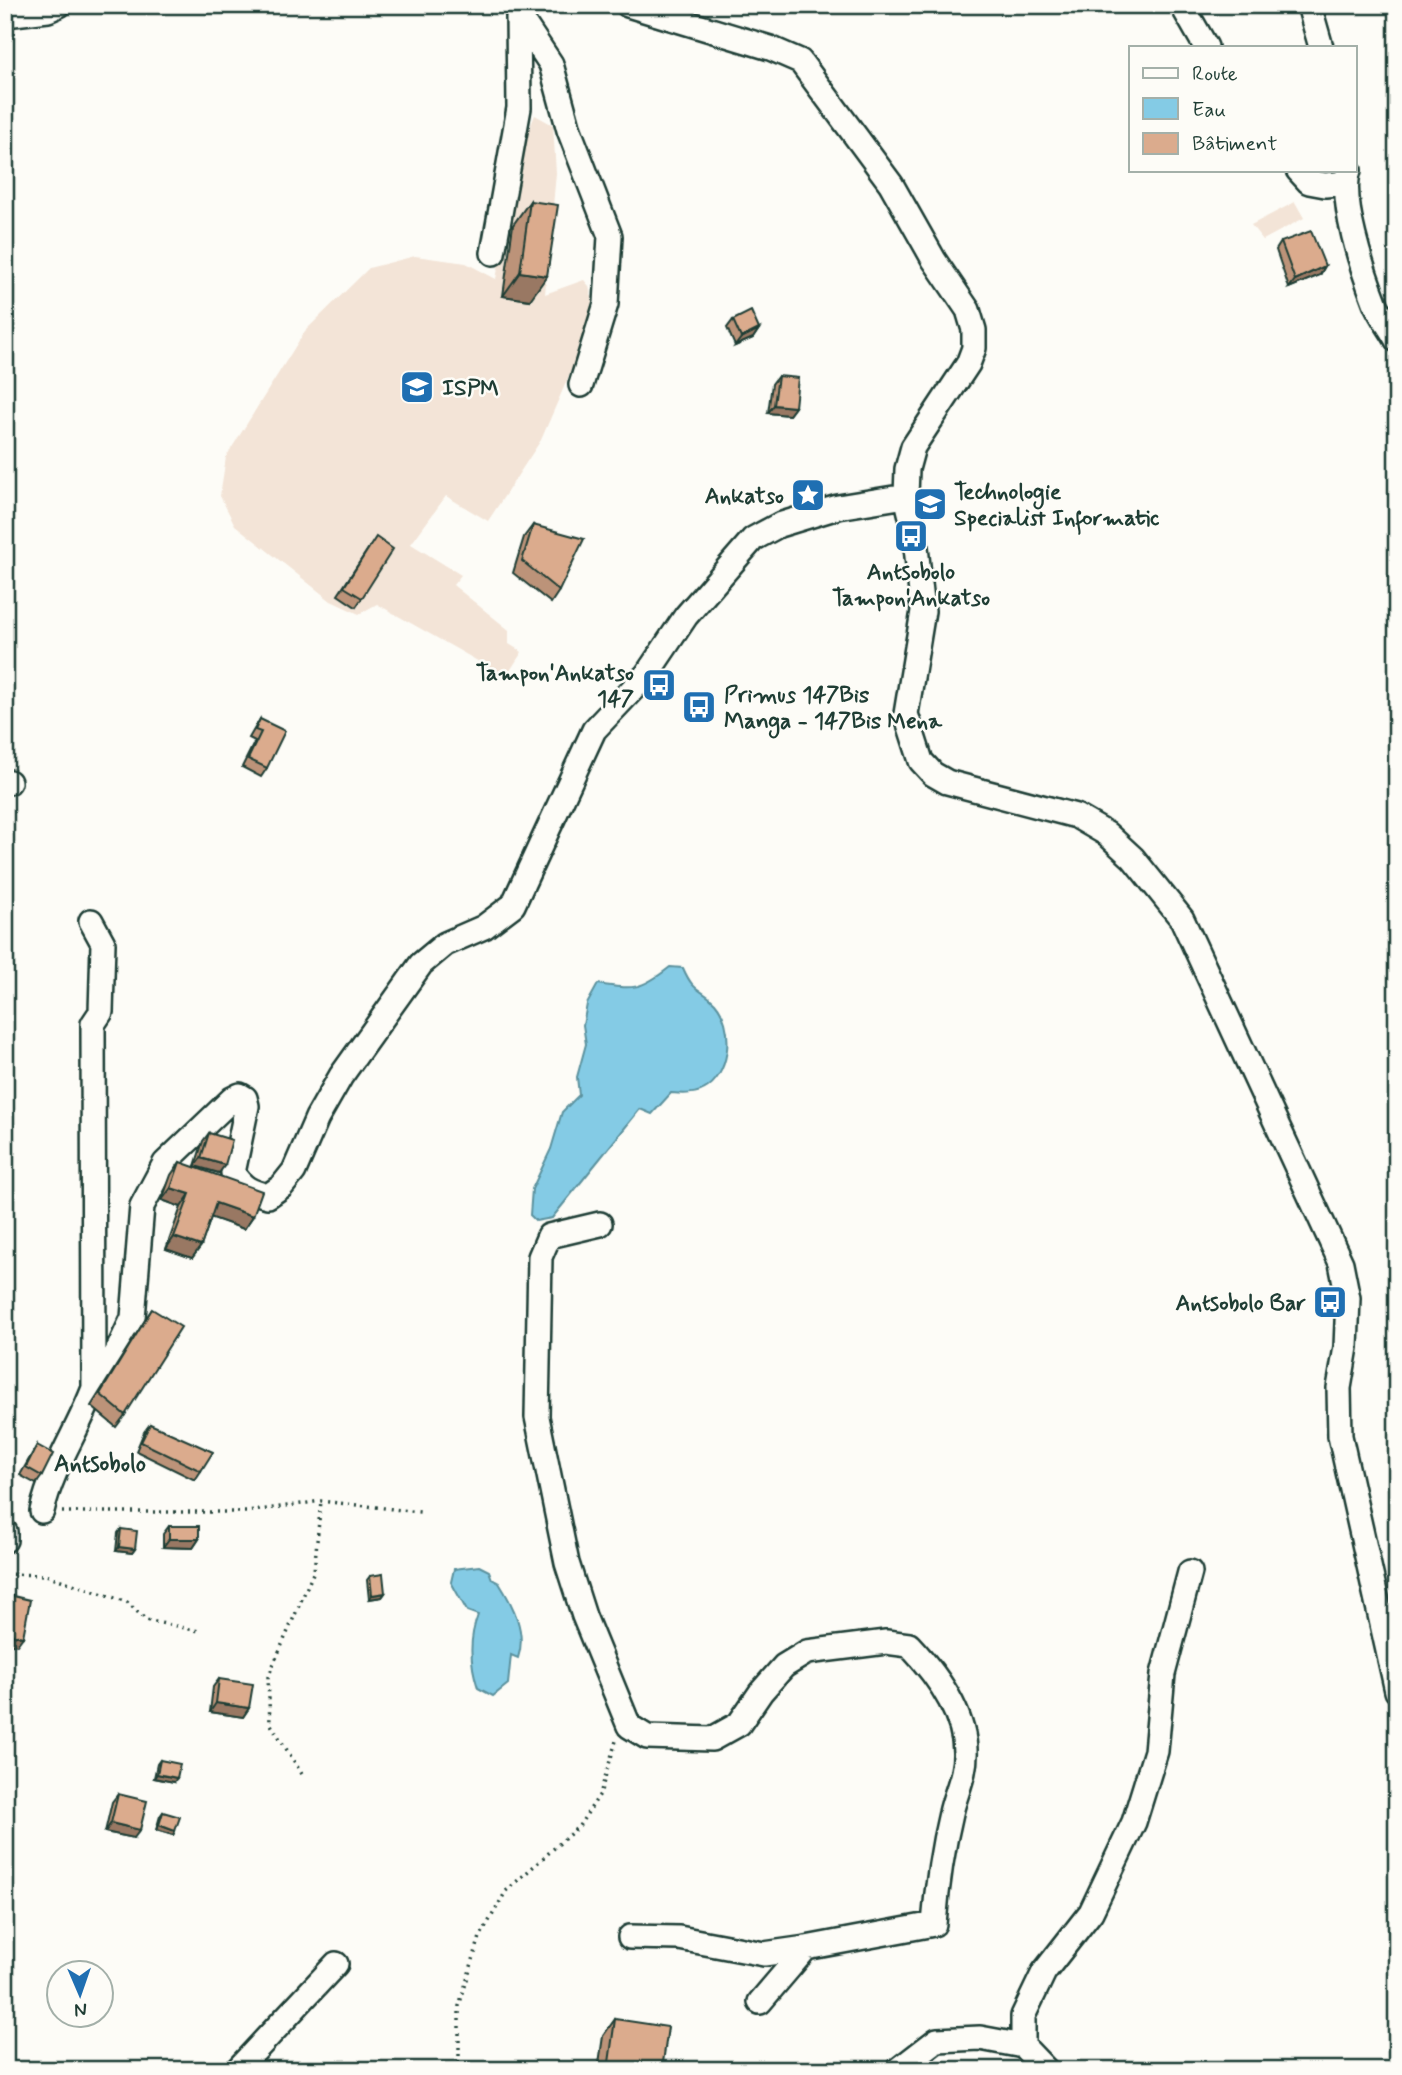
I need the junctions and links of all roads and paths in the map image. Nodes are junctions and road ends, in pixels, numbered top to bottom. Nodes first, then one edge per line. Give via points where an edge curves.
1 (59, 5) edge
2 (628, 5) edge
3 (1182, 5) edge
4 (1309, 5) edge
5 (517, 10) edge
6 (5, 15) edge
7 (1205, 46) edge
8 (1321, 46) edge
9 (1300, 172) edge
10 (1347, 176) edge
11 (493, 253) dead end
12 (1397, 340) edge
13 (581, 385) dead end
14 (906, 496) junction
15 (91, 921) dead end
16 (600, 1224) dead end
17 (94, 1388) junction
18 (321, 1501) junction
19 (42, 1511) joint
20 (420, 1513) dead end
21 (5, 1532) edge
22 (5, 1540) edge
23 (1190, 1572) dead end
24 (5, 1574) edge
25 (199, 1631) dead end
26 (1397, 1691) edge
27 (629, 1726) junction
28 (302, 1774) dead end
29 (630, 1937) dead end
30 (806, 1948) junction
31 (336, 1964) dead end
32 (760, 2002) dead end
33 (1023, 2046) junction
34 (237, 2070) edge
35 (458, 2070) edge
36 (898, 2070) edge
37 (1046, 2070) edge

1 - 6 street
2 - 14 street via 800,61 891,184 968,310 974,348 960,381 913,447
3 - 7 street
4 - 8 street
5 - 11 street via 519,108
5 - 13 street via 551,64 569,130 610,236 606,304
9 - 10 street via 1308,182 1325,185
10 - 12 street via 1358,246 1376,304
14 - 17 street via 838,506 753,539 685,616 647,674 594,730 513,905 484,927 445,944 421,964 341,1076 282,1186 268,1196 241,1186 233,1173 247,1106 240,1095 165,1163 142,1206 133,1318 110,1367
14 - 26 street via 923,611 906,714 921,761 947,782 1076,816 1107,834 1133,859 1182,919 1335,1244 1348,1298 1339,1388 1340,1436
15 - 17 street via 103,943 101,1012 93,1024
16 - 27 street via 549,1236 540,1258 537,1417 566,1563
17 - 19 street via 81,1423 48,1483
18 - 19 path via 247,1513
18 - 20 path
18 - 28 path via 314,1572 268,1677 270,1723
21 - 22 street
23 - 33 street via 1163,1674 1156,1751 1134,1822 1091,1912 1044,1972 1023,2016
24 - 25 path via 46,1575 127,1602 146,1620
27 - 30 street via 647,1737 712,1740 739,1724 784,1666 807,1652 886,1642 909,1645 922,1658 957,1711 964,1739 964,1770 939,1871 934,1924
27 - 35 path via 614,1744 600,1794 579,1826 506,1891 480,1937 460,2006
29 - 30 street via 678,1938 764,1954
30 - 32 street
31 - 34 street
33 - 36 street via 980,2038 937,2040
33 - 37 street

